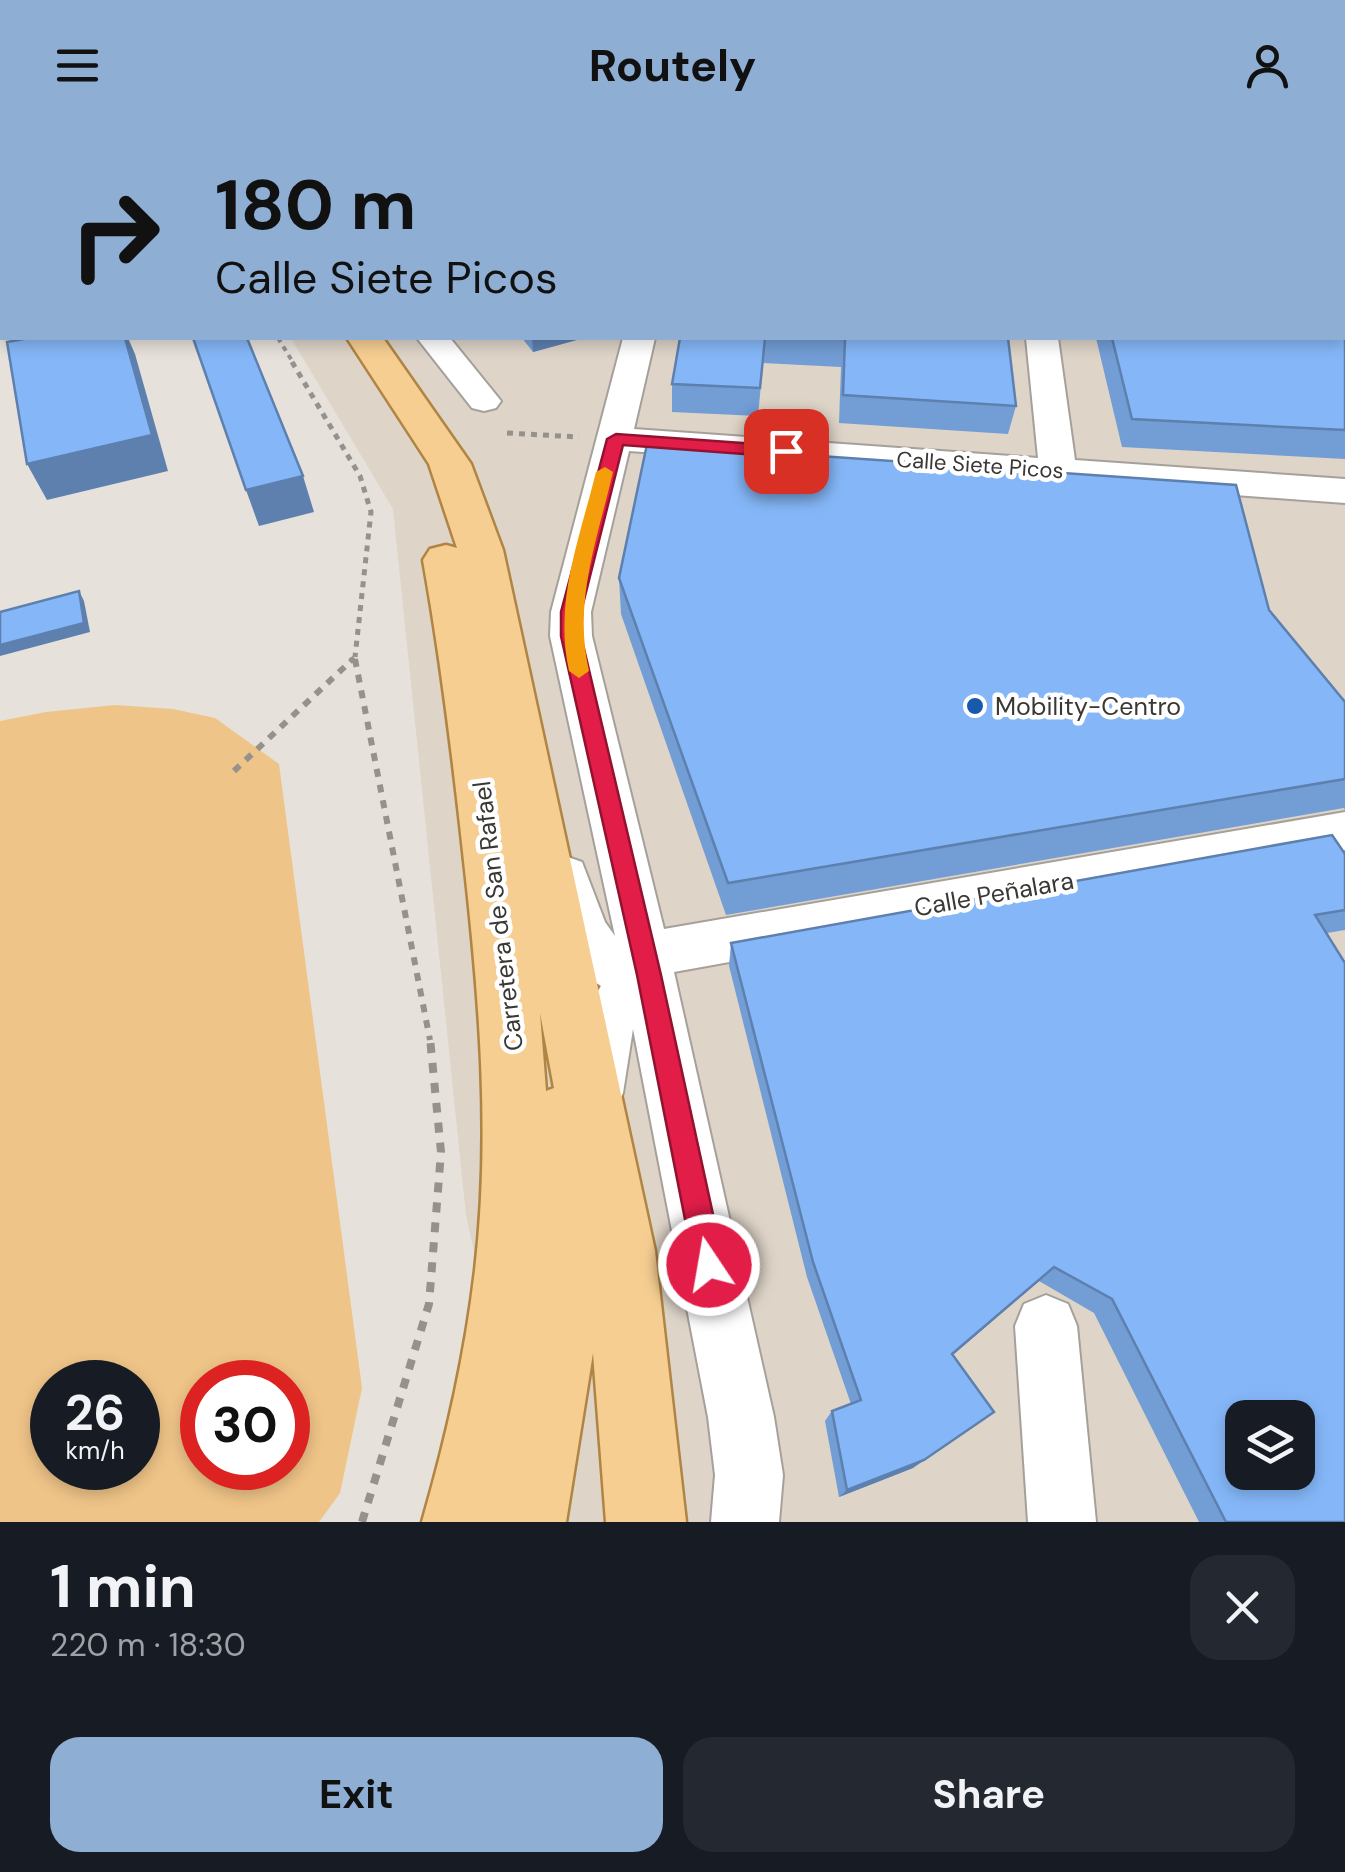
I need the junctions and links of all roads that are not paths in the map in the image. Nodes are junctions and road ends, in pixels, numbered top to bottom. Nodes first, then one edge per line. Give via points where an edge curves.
1 (331, 340) edge
2 (366, 340) edge
3 (435, 340) edge
4 (638, 340) edge
5 (1042, 340) edge
6 (484, 401) dead end
7 (603, 438) junction
8 (1058, 470) junction
9 (1345, 491) edge
10 (513, 718) junction
11 (1345, 831) edge
12 (540, 865) junction
13 (646, 965) junction
14 (592, 1112) junction
15 (1046, 1326) dead end
16 (462, 1522) edge
17 (526, 1522) edge
18 (646, 1522) edge
19 (745, 1522) edge
20 (1062, 1522) edge

1 - 16 main road, Carretera de San Rafael via 413,463 440,538 476,738 508,978 518,1126 516,1230 493,1402
2 - 10 main road, Carretera de San Rafael via 423,419 462,492
3 - 6 street
4 - 7 street
5 - 8 street
7 - 8 street, Calle Siete Picos
7 - 13 street via 571,636
8 - 9 street, Calle Siete Picos
10 - 12 main road, Carretera de San Rafael
10 - 13 street via 582,929 616,968
11 - 13 street, Calle Peñalara
12 - 14 main road, Carretera de San Rafael
12 - 17 main road, Carretera de San Rafael via 567,1109 568,1224 555,1374
13 - 14 street via 613,1010
13 - 19 street via 741,1418 750,1475
14 - 18 main road, Carretera de San Rafael via 620,1251
15 - 20 street

